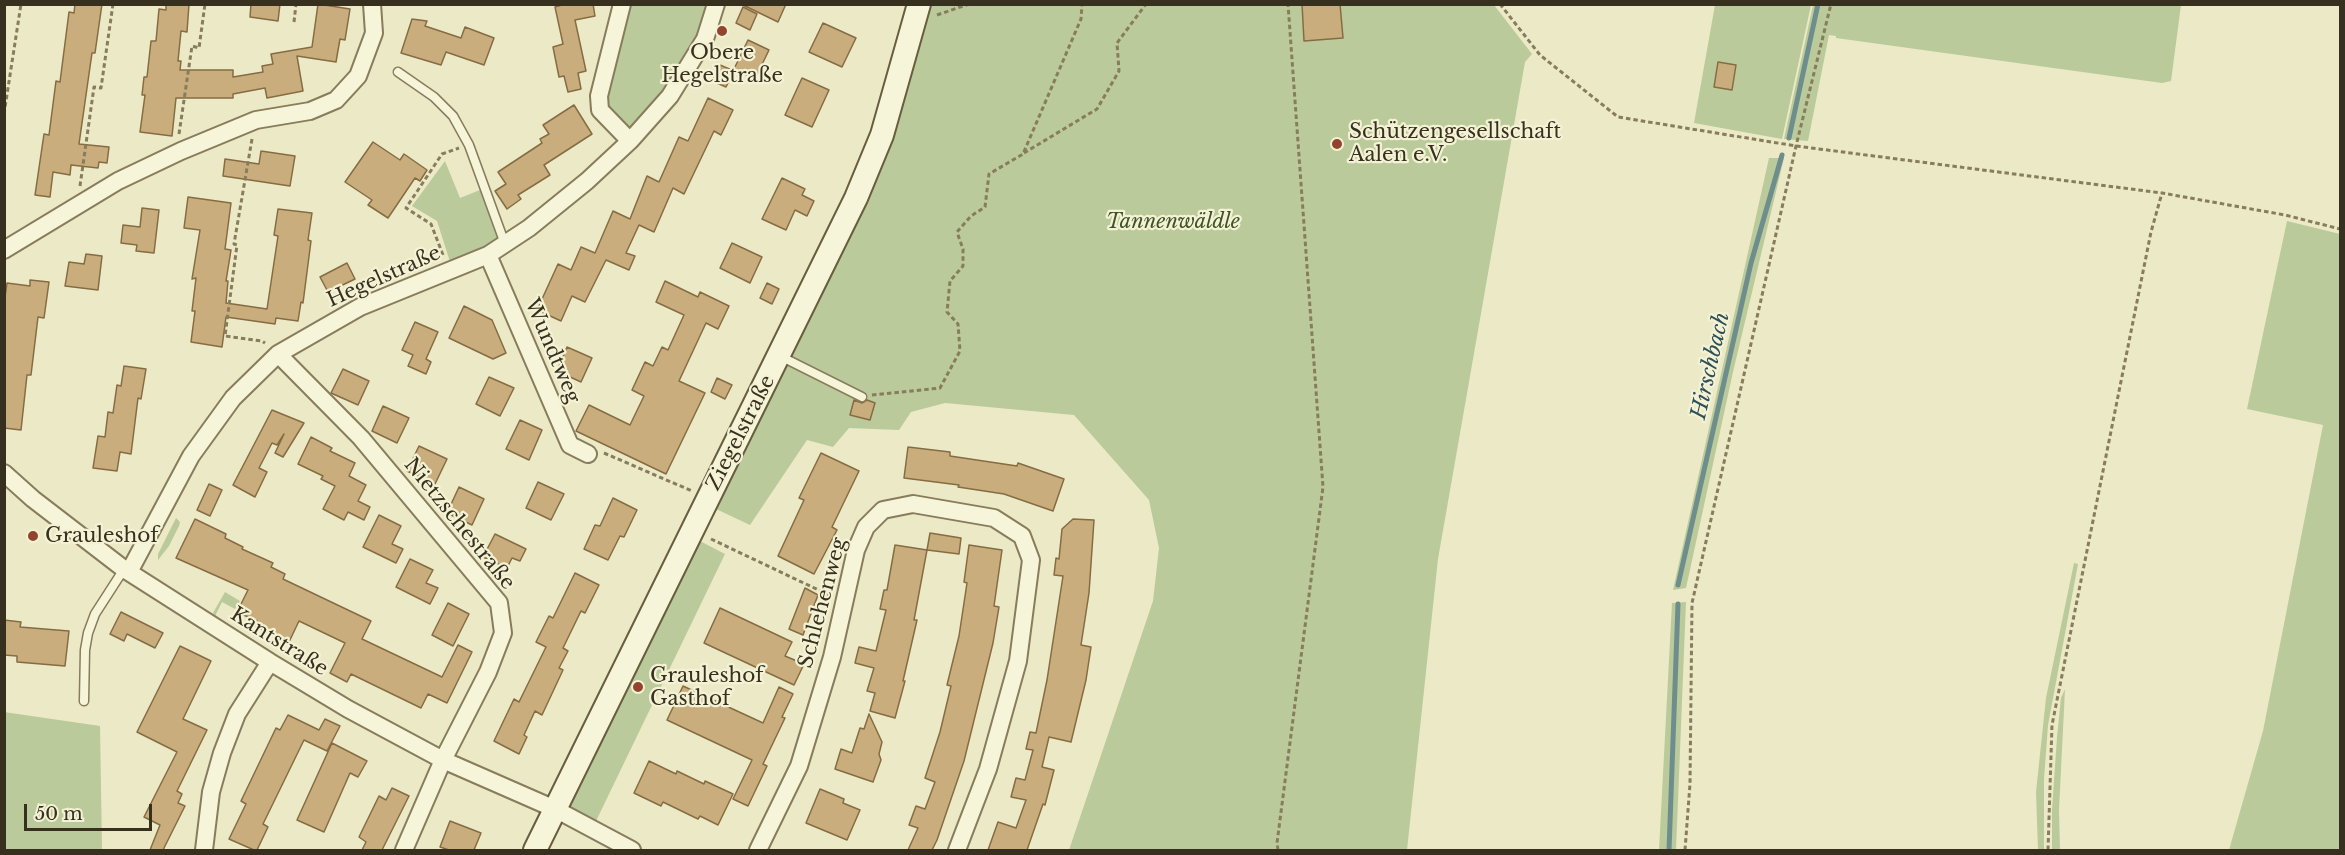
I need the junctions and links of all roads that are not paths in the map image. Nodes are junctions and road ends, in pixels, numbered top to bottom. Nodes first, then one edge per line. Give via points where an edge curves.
1 (372, 4) edge
2 (622, 4) edge
3 (716, 4) edge
4 (917, 13) edge
5 (398, 72) dead end
6 (630, 141) junction
7 (505, 244) junction
8 (4, 250) edge
9 (488, 255) junction
10 (278, 354) junction
11 (780, 356) junction
12 (862, 396) road end
13 (588, 454) road end
14 (4, 472) edge
15 (126, 570) junction
16 (270, 662) junction
17 (84, 702) dead end
18 (443, 760) junction
19 (555, 809) junction
20 (204, 850) edge
21 (404, 850) edge
22 (535, 850) edge
23 (632, 850) edge
24 (758, 850) edge
25 (957, 850) edge

1 - 8 street via 374,33 358,76 336,100 310,111 256,120 176,153 118,181
2 - 6 street via 599,96 600,110
3 - 6 street, Hegelstraße via 705,39 670,96
4 - 11 main road, Ziegelstraße via 882,135
5 - 7 lane via 453,116 470,145
6 - 7 street, Hegelstraße via 587,182
7 - 9 street, Hegelstraße
9 - 10 street, Hegelstraße via 360,307
9 - 13 street, Wundtweg via 570,445
10 - 15 street, Hegelstraße via 233,398 191,456
10 - 18 street, Nietzschestraße via 361,438 499,603 503,633 488,672
11 - 12 lane
11 - 19 main road, Ziegelstraße
14 - 15 street, Kantstraße
15 - 16 street, Kantstraße
15 - 17 lane via 95,614 88,633
16 - 18 street, Kantstraße
16 - 20 street via 237,714 222,753 211,792
18 - 19 street, Kantstraße
18 - 21 street, Nietzschestraße
19 - 22 main road, Ziegelstraße
19 - 23 street, Kantstraße
24 - 25 street, Schlehenweg via 799,766 832,657 859,542 866,527 883,510 913,504 994,518 1022,536 1031,560 1018,661 988,769

